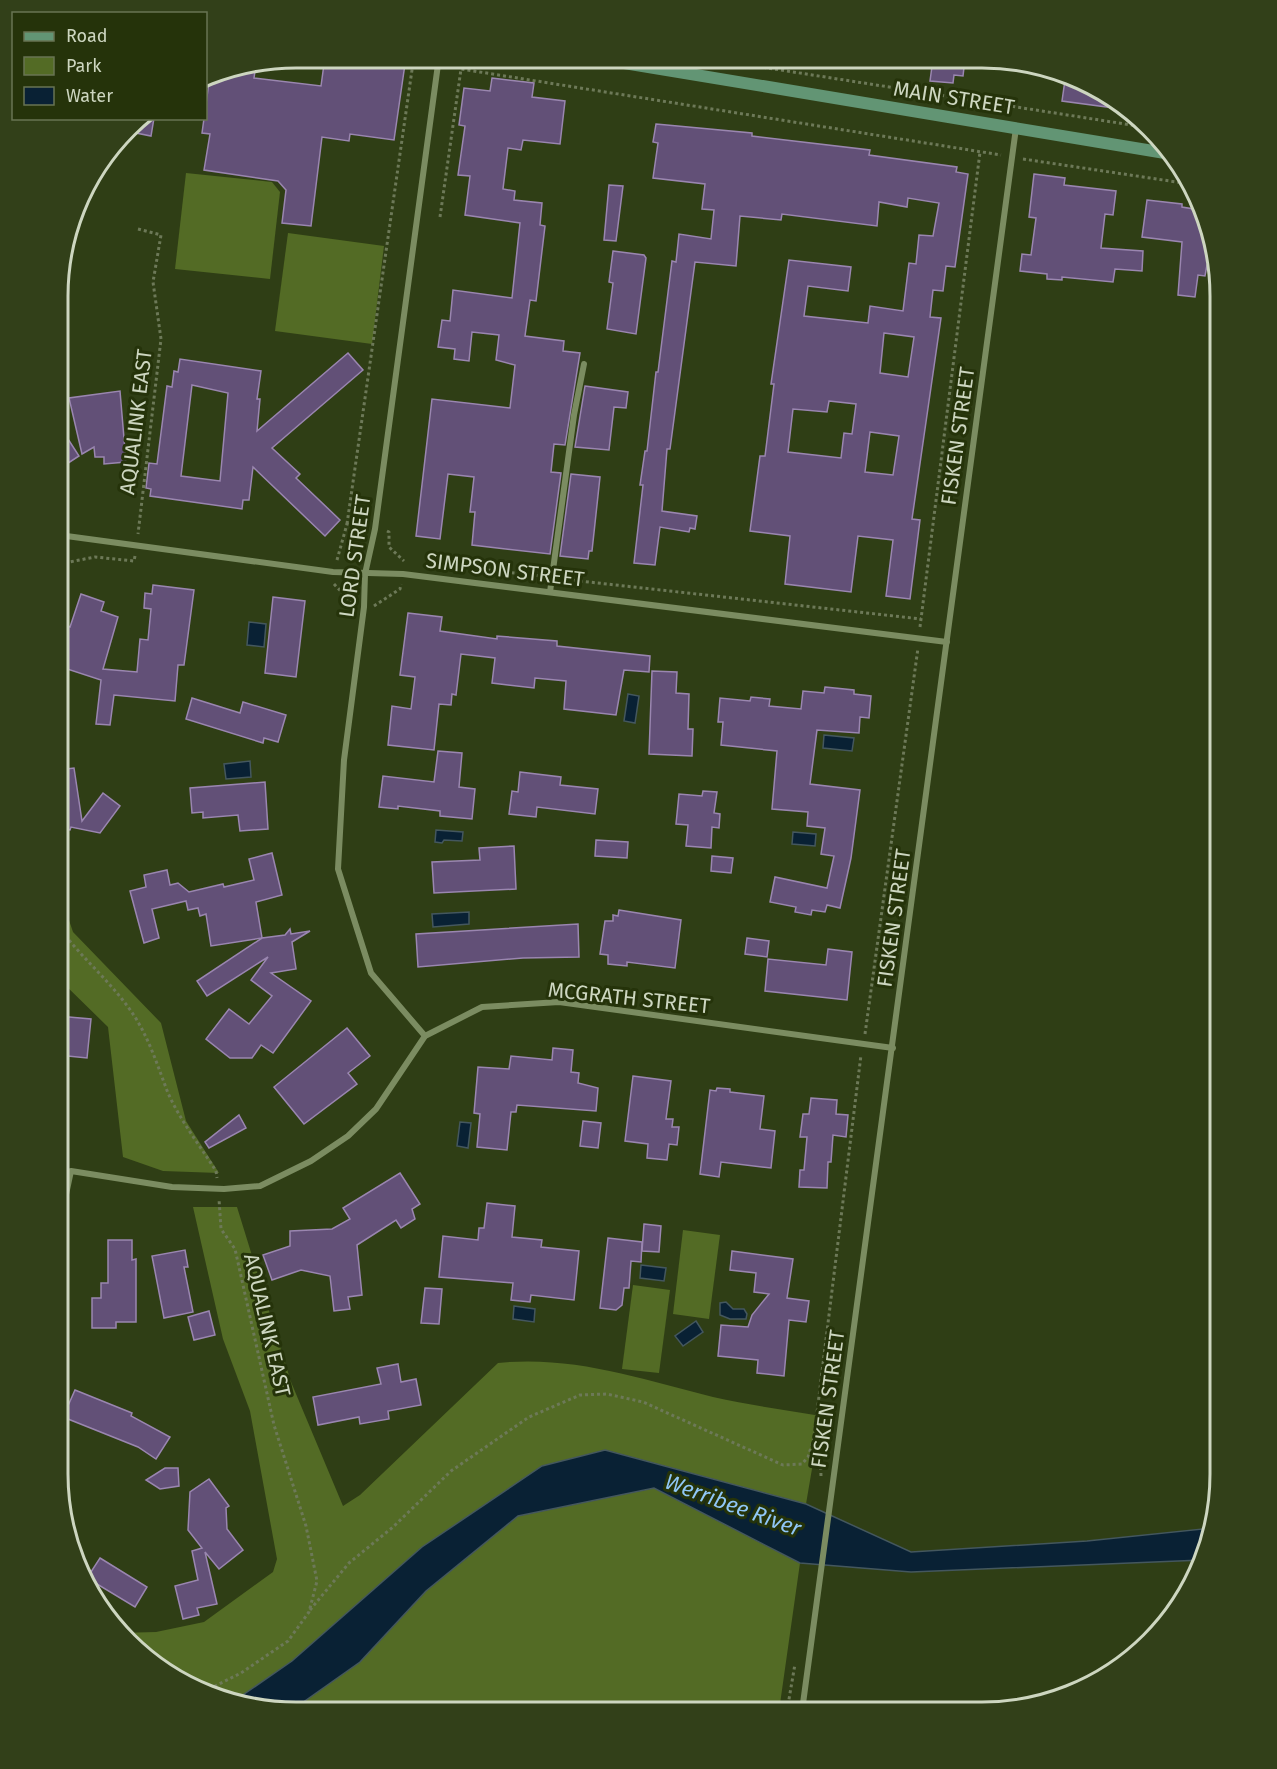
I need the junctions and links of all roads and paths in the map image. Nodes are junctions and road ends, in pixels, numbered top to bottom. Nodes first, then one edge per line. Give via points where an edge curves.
1 (412, 68) edge
2 (438, 68) edge
3 (654, 68) edge
4 (768, 68) edge
5 (1133, 125) edge
6 (1016, 128) junction
7 (980, 152) junction
8 (1158, 152) edge
9 (1012, 157) junction
10 (1179, 182) edge
11 (440, 217) dead end
12 (138, 229) dead end
13 (584, 364) dead end
14 (347, 524) dead end
15 (68, 536) edge
16 (137, 546) junction
17 (68, 562) edge
18 (364, 573) junction
19 (550, 592) junction
20 (919, 638) junction
21 (947, 642) junction
22 (68, 939) edge
23 (425, 1036) junction
24 (862, 1044) junction
25 (893, 1048) junction
26 (68, 1185) edge
27 (218, 1189) junction
28 (814, 1437) junction
29 (821, 1480) dead end
30 (309, 1612) junction
31 (795, 1661) dead end
32 (214, 1686) edge
33 (789, 1702) edge
34 (803, 1702) edge

1 - 14 path
2 - 18 street, LORD STREET via 375,529
3 - 6 main road, MAIN STREET
4 - 5 path
6 - 8 main road, MAIN STREET
6 - 9 street, FISKEN STREET
7 - 9 path
7 - 11 path via 461,69
7 - 20 path
9 - 10 path
9 - 21 street, FISKEN STREET
12 - 16 path, AQUALINK EAST via 161,235 153,282 161,339
13 - 19 street
15 - 16 street, SIMPSON STREET
16 - 17 path via 134,561 95,557
16 - 18 street, SIMPSON STREET
18 - 19 street, SIMPSON STREET
18 - 23 street, LORD STREET via 364,607 344,760 338,869 371,973
19 - 20 street, SIMPSON STREET
20 - 21 street, SIMPSON STREET
20 - 24 path
21 - 25 street, FISKEN STREET
22 - 27 path, AQUALINK EAST via 90,960 135,1017 152,1048 169,1095 216,1171
23 - 24 street, MCGRATH STREET via 482,1007 559,1002
23 - 27 street, MCGRATH STREET via 375,1109 348,1136 311,1161 260,1186
24 - 25 street, MCGRATH STREET
24 - 28 path
25 - 34 street, FISKEN STREET
26 - 27 street, MCGRATH STREET via 71,1171 172,1187
27 - 30 path, AQUALINK EAST via 221,1229 236,1249 274,1425 316,1567 317,1581
28 - 29 path via 820,1448
28 - 30 path via 802,1464 783,1465 636,1400 607,1394 580,1395 530,1417 451,1471 349,1563
30 - 32 path, AQUALINK EAST via 288,1641
31 - 33 path

